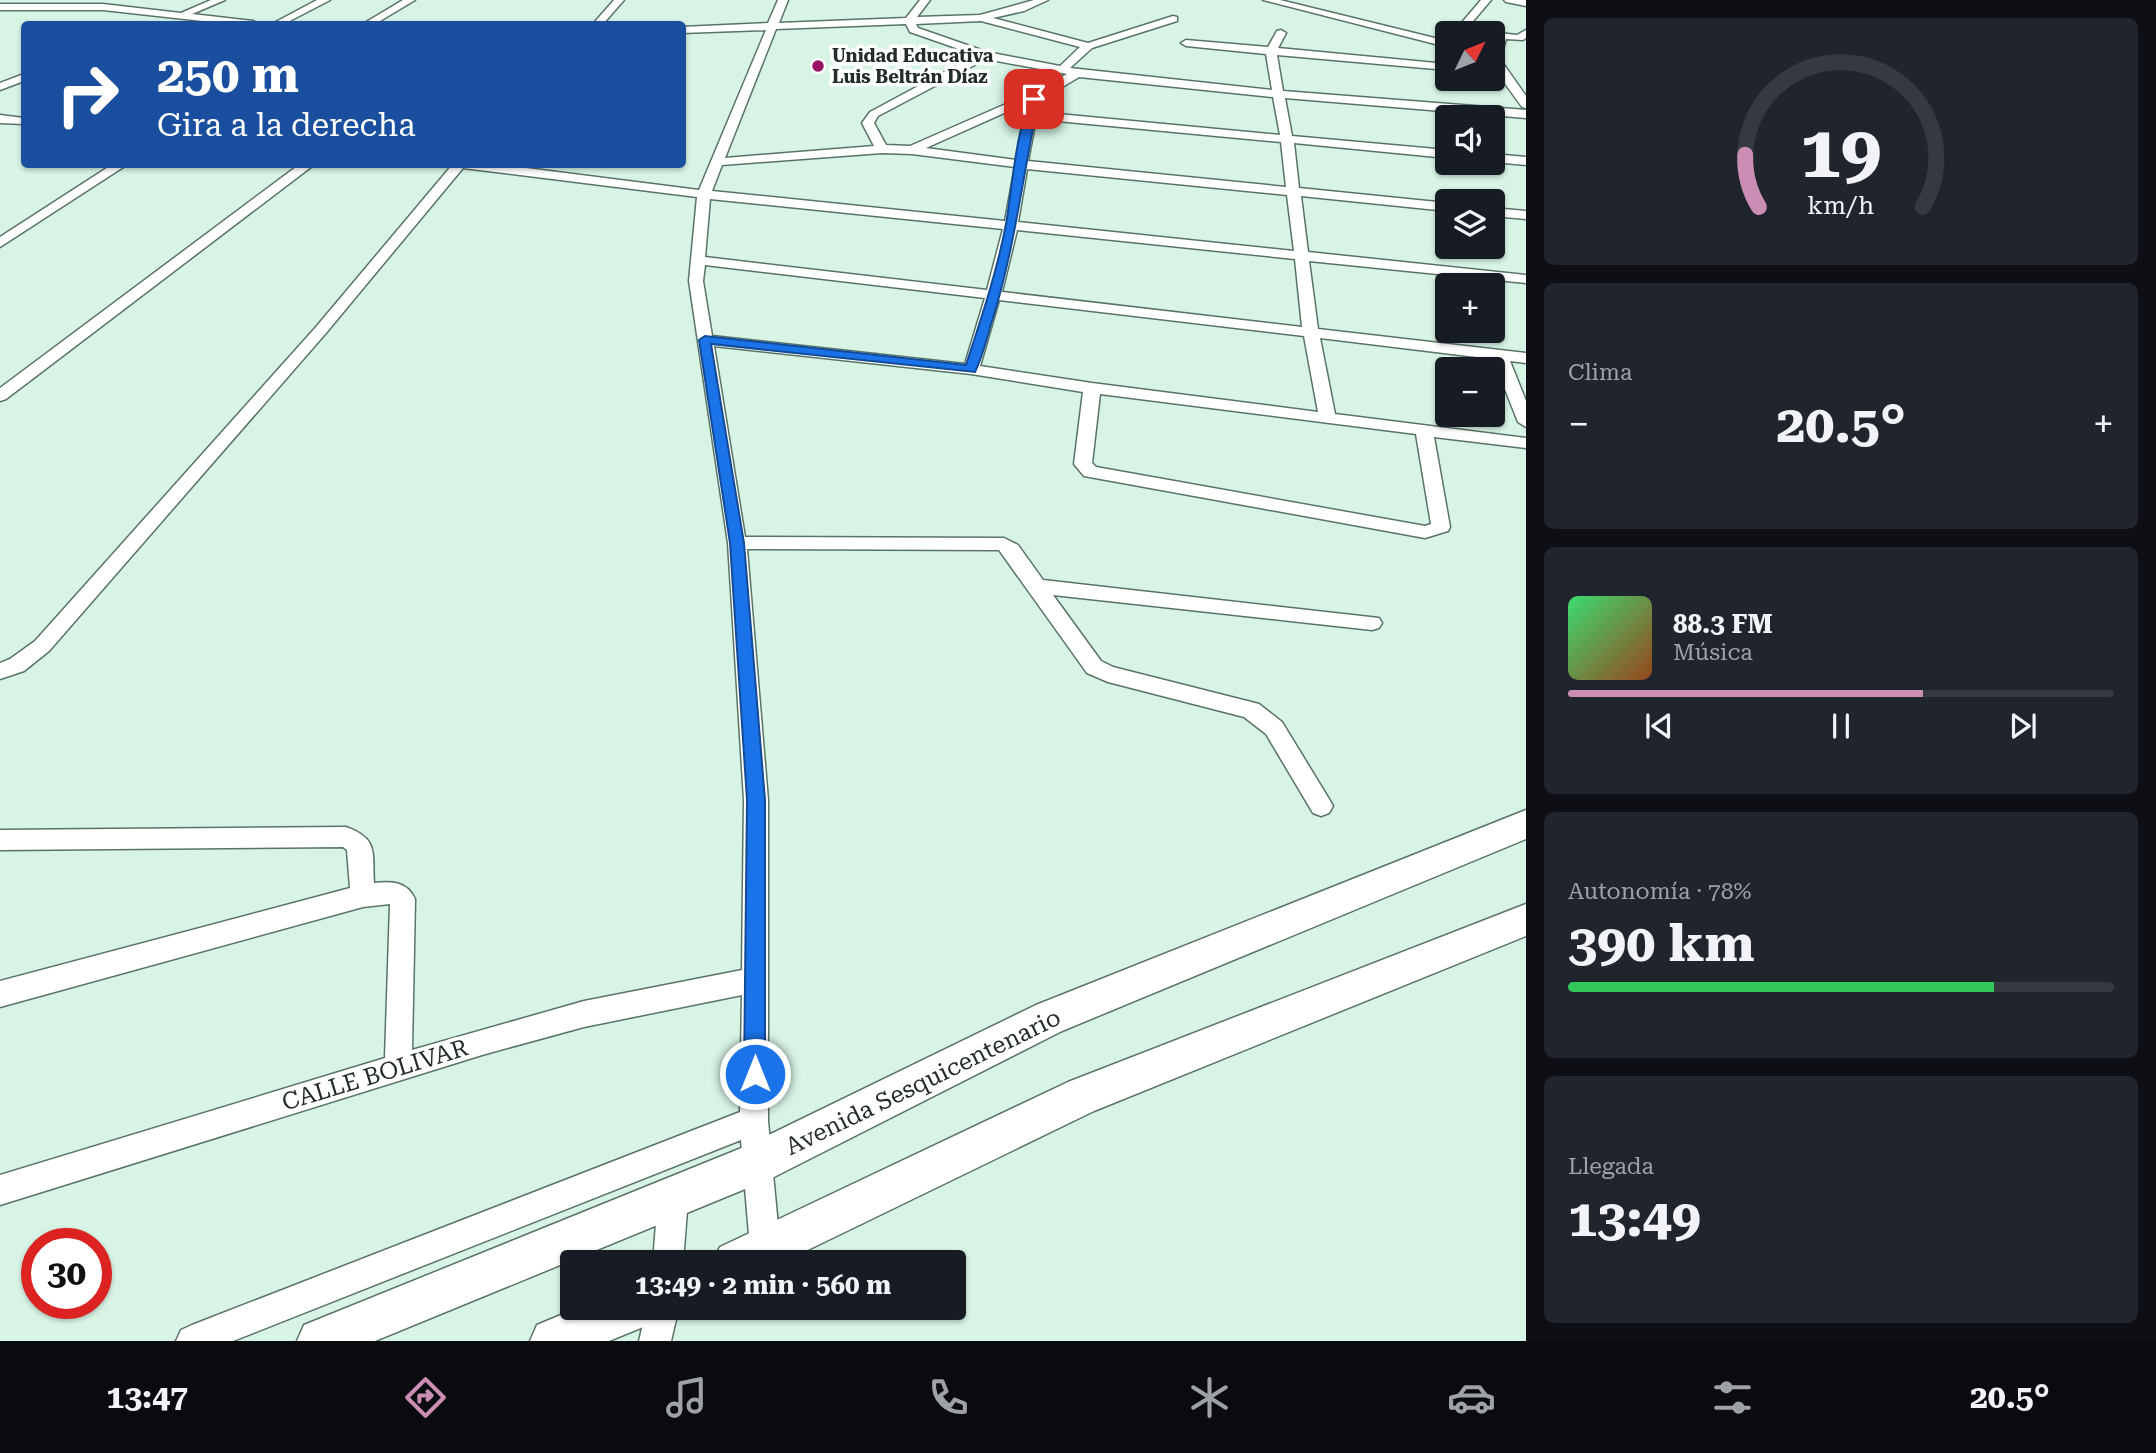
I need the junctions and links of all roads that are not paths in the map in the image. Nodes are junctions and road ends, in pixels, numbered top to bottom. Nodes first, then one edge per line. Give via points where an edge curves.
1 (220, 0) edge
2 (325, 0) edge
3 (410, 0) edge
4 (619, 0) edge
5 (783, 0) edge
6 (925, 0) edge
7 (1043, 0) edge
8 (1268, 0) edge
9 (1486, 0) edge
10 (1509, 0) edge
11 (1526, 3) edge
12 (0, 7) edge
13 (184, 15) junction
14 (980, 18) junction
15 (1173, 19) dead end
16 (167, 21) edge
17 (230, 21) edge
18 (283, 21) edge
19 (373, 21) edge
20 (601, 21) edge
21 (909, 21) junction
22 (1469, 21) edge
23 (772, 26) junction
24 (686, 30) edge
25 (1281, 33) dead end
26 (1505, 35) edge
27 (1524, 37) edge
28 (1435, 41) edge
29 (1186, 43) dead end
30 (1088, 46) junction
31 (1271, 52) junction
32 (985, 55) junction
33 (1435, 66) edge
34 (1061, 71) junction
35 (1505, 72) edge
36 (1077, 73) junction
37 (1505, 77) edge
38 (1508, 77) junction
39 (21, 79) edge
40 (0, 87) edge
41 (1276, 94) junction
42 (1034, 99) junction
43 (1526, 105) edge
44 (1526, 114) edge
45 (1031, 115) junction
46 (0, 118) edge
47 (21, 121) edge
48 (1287, 140) junction
49 (882, 149) junction
50 (912, 150) junction
51 (1435, 153) edge
52 (1505, 159) edge
53 (1526, 161) edge
54 (717, 162) junction
55 (1020, 164) junction
56 (116, 168) edge
57 (304, 168) edge
58 (457, 168) edge
59 (493, 168) edge
60 (1294, 192) junction
61 (704, 194) junction
62 (1435, 206) edge
63 (1505, 213) edge
64 (1526, 215) edge
65 (1011, 227) junction
66 (4, 237) edge
67 (1302, 254) junction
68 (698, 260) junction
69 (1526, 279) edge
70 (995, 294) junction
71 (1311, 334) junction
72 (705, 340) junction
73 (1500, 356) junction
74 (1526, 358) edge
75 (971, 369) junction
76 (1092, 388) junction
77 (0, 396) edge
78 (1328, 419) junction
79 (1526, 422) edge
80 (1424, 431) junction
81 (1526, 443) edge
82 (737, 543) junction
83 (1036, 586) junction
84 (1372, 623) dead end
85 (0, 671) edge
86 (1321, 806) dead end
87 (1526, 824) edge
88 (0, 840) edge
89 (363, 896) junction
90 (1526, 920) edge
91 (755, 980) junction
92 (0, 994) edge
93 (398, 1068) junction
94 (754, 1121) junction
95 (757, 1163) junction
96 (0, 1190) edge
97 (673, 1198) junction
98 (669, 1250) edge
99 (750, 1250) edge
100 (760, 1250) edge
101 (605, 1320) edge
102 (660, 1320) edge
103 (192, 1341) edge
104 (320, 1341) edge
105 (553, 1341) edge
106 (655, 1341) edge

1 - 13 street
2 - 18 street
3 - 19 street
4 - 20 street
5 - 23 street
6 - 21 street
7 - 14 street
8 - 28 street
9 - 22 street
10 - 11 street
12 - 13 street via 103,7
13 - 16 street
13 - 17 street
14 - 21 street
14 - 30 street
15 - 30 street
21 - 23 street
21 - 32 street via 914,30
23 - 24 street
23 - 54 street
25 - 31 street
26 - 27 street
29 - 31 street
30 - 34 street
31 - 33 street
31 - 41 street
32 - 34 street
32 - 49 street via 874,114 868,123
34 - 36 street
35 - 38 street
36 - 41 street
36 - 42 street
37 - 38 street
38 - 43 street
39 - 40 street
41 - 44 street
41 - 48 street
42 - 45 street
42 - 50 street
45 - 48 street
45 - 55 street
46 - 47 street
48 - 51 street
48 - 60 street
49 - 50 street
49 - 54 street
50 - 55 street
52 - 53 street
54 - 61 street
55 - 60 street
55 - 65 street
56 - 66 street
57 - 77 street
58 - 85 street via 43,646
59 - 61 street
60 - 62 street
60 - 67 street
61 - 65 street
61 - 68 street
63 - 64 street
65 - 67 street
65 - 70 street
67 - 69 street
67 - 71 street
68 - 70 street
68 - 72 street via 696,281
70 - 71 street
70 - 75 street
71 - 73 street
71 - 78 street
72 - 75 street
72 - 82 street
73 - 74 street
73 - 79 street
75 - 76 street
76 - 78 street
76 - 80 street via 1083,464 1090,472 1426,532 1441,527
78 - 80 street
80 - 81 street
82 - 83 street via 1004,544
82 - 91 street via 756,800
83 - 84 street
83 - 86 street via 1094,667 1251,710 1275,728
87 - 95 main road, Avenida Sesquicentenario via 1049,1018
88 - 89 street via 346,837 359,844
89 - 92 street
89 - 93 street via 392,892 403,899
90 - 100 main road via 1082,1096
91 - 93 street, CALLE BOLIVAR via 584,1014
91 - 94 street
93 - 96 street, CALLE BOLIVAR
94 - 95 street
94 - 103 street, Avenida Sesquicentenario
95 - 97 main road, Avenida Sesquicentenario
95 - 99 street
97 - 98 street
97 - 104 main road, Avenida Sesquicentenario
101 - 105 main road
102 - 106 street

